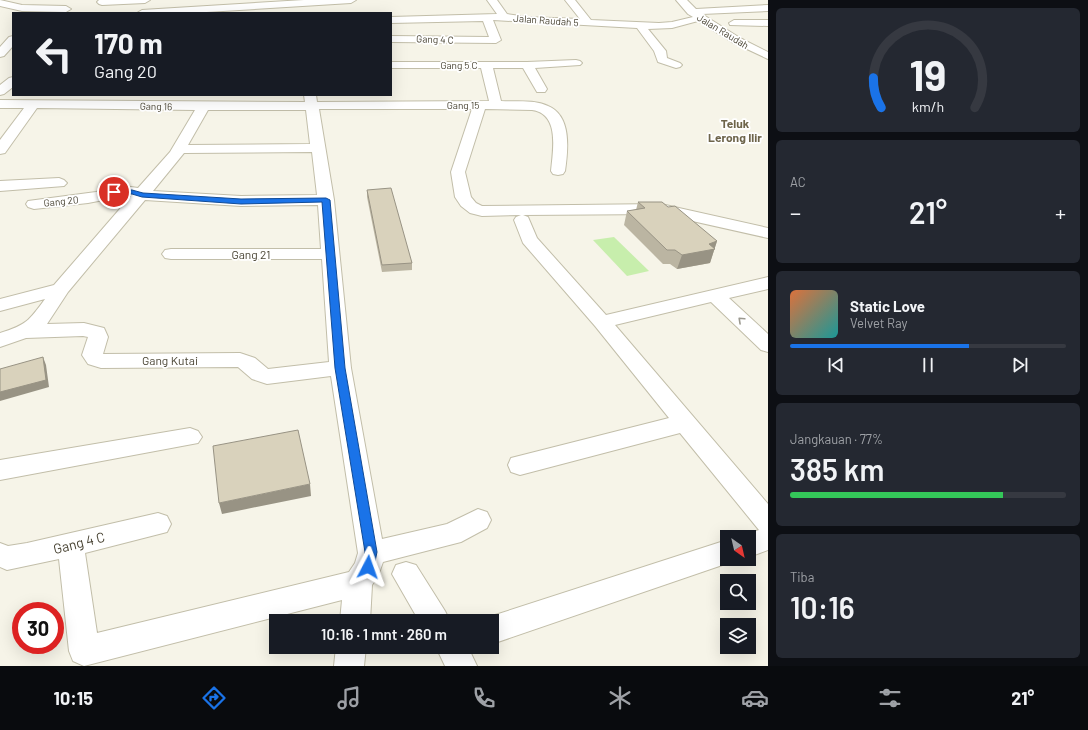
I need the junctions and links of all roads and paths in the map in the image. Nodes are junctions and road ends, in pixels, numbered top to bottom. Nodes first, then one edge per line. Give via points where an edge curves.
1 (37, 0) edge
2 (145, 0) edge
3 (184, 0) edge
4 (351, 0) edge
5 (492, 0) edge
6 (570, 0) edge
7 (681, 0) edge
8 (745, 0) edge
9 (102, 2) dead end
10 (0, 3) edge
11 (287, 6) edge
12 (66, 9) dead end
13 (763, 9) edge
14 (24, 10) edge
15 (181, 12) edge
16 (696, 15) junction
17 (504, 17) junction
18 (487, 18) junction
19 (392, 20) edge
20 (588, 23) junction
21 (710, 23) junction
22 (768, 23) edge
23 (640, 25) junction
24 (768, 29) edge
25 (726, 33) junction
26 (12, 35) edge
27 (753, 36) dead end
28 (0, 38) edge
29 (392, 39) edge
30 (12, 40) edge
31 (0, 54) edge
32 (768, 56) edge
33 (576, 63) dead end
34 (392, 65) edge
35 (486, 65) junction
36 (527, 65) junction
37 (676, 65) dead end
38 (12, 82) edge
39 (541, 89) dead end
40 (0, 90) edge
41 (312, 100) edge
42 (0, 104) edge
43 (34, 104) junction
44 (480, 105) junction
45 (496, 105) junction
46 (204, 106) junction
47 (319, 148) junction
48 (180, 149) junction
49 (0, 150) edge
50 (558, 171) dead end
51 (59, 183) dead end
52 (0, 186) edge
53 (142, 195) junction
54 (326, 200) junction
55 (34, 204) dead end
56 (522, 220) dead end
57 (768, 233) edge
58 (171, 254) dead end
59 (331, 254) junction
60 (768, 283) edge
61 (61, 289) junction
62 (722, 294) junction
63 (0, 305) edge
64 (602, 322) junction
65 (768, 326) edge
66 (25, 332) junction
67 (0, 340) edge
68 (768, 345) edge
69 (340, 368) junction
70 (685, 423) junction
71 (190, 437) dead end
72 (520, 465) dead end
73 (0, 470) edge
74 (478, 520) dead end
75 (768, 523) edge
76 (158, 524) dead end
77 (768, 539) edge
78 (756, 543) edge
79 (71, 545) junction
80 (371, 552) junction
81 (720, 554) edge
82 (0, 555) edge
83 (406, 574) dead end
84 (358, 583) junction
85 (356, 614) edge
86 (431, 614) edge
87 (499, 628) edge
88 (350, 654) edge
89 (455, 654) edge
90 (349, 666) edge
91 (462, 666) edge

1 - 14 street
2 - 9 street
3 - 15 street
4 - 11 street
5 - 17 street
6 - 20 street
7 - 16 street, Jalan Raudah
8 - 13 street
10 - 14 street
11 - 15 street
12 - 14 street
13 - 16 street, Jalan Raudah 5
16 - 21 street, Jalan Raudah
16 - 23 street, Jalan Raudah 5 via 667,26
17 - 18 street, Jalan Raudah 5
17 - 20 street, Jalan Raudah 5
18 - 19 street, Jalan Raudah 5
18 - 29 street, Gang 4 C via 497,39
20 - 23 street, Jalan Raudah 5
21 - 22 street
21 - 25 street, Jalan Raudah
23 - 37 street via 660,50 664,61
24 - 25 street
25 - 27 street
25 - 32 street, Jalan Raudah
26 - 28 street
30 - 31 street
33 - 36 street, Gang 5 C
34 - 35 street, Gang 5 C
35 - 36 street, Gang 5 C
35 - 45 street
36 - 39 street
38 - 40 street
41 - 44 street, Gang 15
41 - 46 street, Gang 16
41 - 47 street
42 - 43 street, Gang 16
43 - 46 street, Gang 16
43 - 49 street
44 - 45 street, Gang 15
44 - 57 street via 458,172 458,181 466,204 474,210 661,209
45 - 50 street, Gang 15 via 539,107 550,113 560,134
46 - 48 street
47 - 48 street
47 - 54 street
48 - 53 street
51 - 52 street
53 - 54 street, Gang 20 via 241,201
53 - 55 street, Gang 20 via 117,192 100,197
53 - 61 street
54 - 59 street
56 - 64 street via 530,239
58 - 59 street, Gang 21
59 - 69 street
60 - 62 street
61 - 63 street
61 - 66 street via 39,322
62 - 64 street
62 - 65 street
68 -> 62 street
64 - 70 street
66 - 67 street
66 - 69 street, Gang Kutai via 91,330 97,333 98,337 92,355 101,361 240,360 248,362 253,370 267,377
69 - 80 street
70 - 72 street
70 - 75 street
71 - 73 street
74 - 80 street via 452,534
76 - 79 street, Gang 4 C
77 - 78 street
79 - 82 street, Gang 4 C via 7,558
79 - 84 street via 84,651
80 - 84 street via 368,567
81 - 87 street
83 - 86 street
84 - 85 street
88 - 90 street
89 - 91 street

